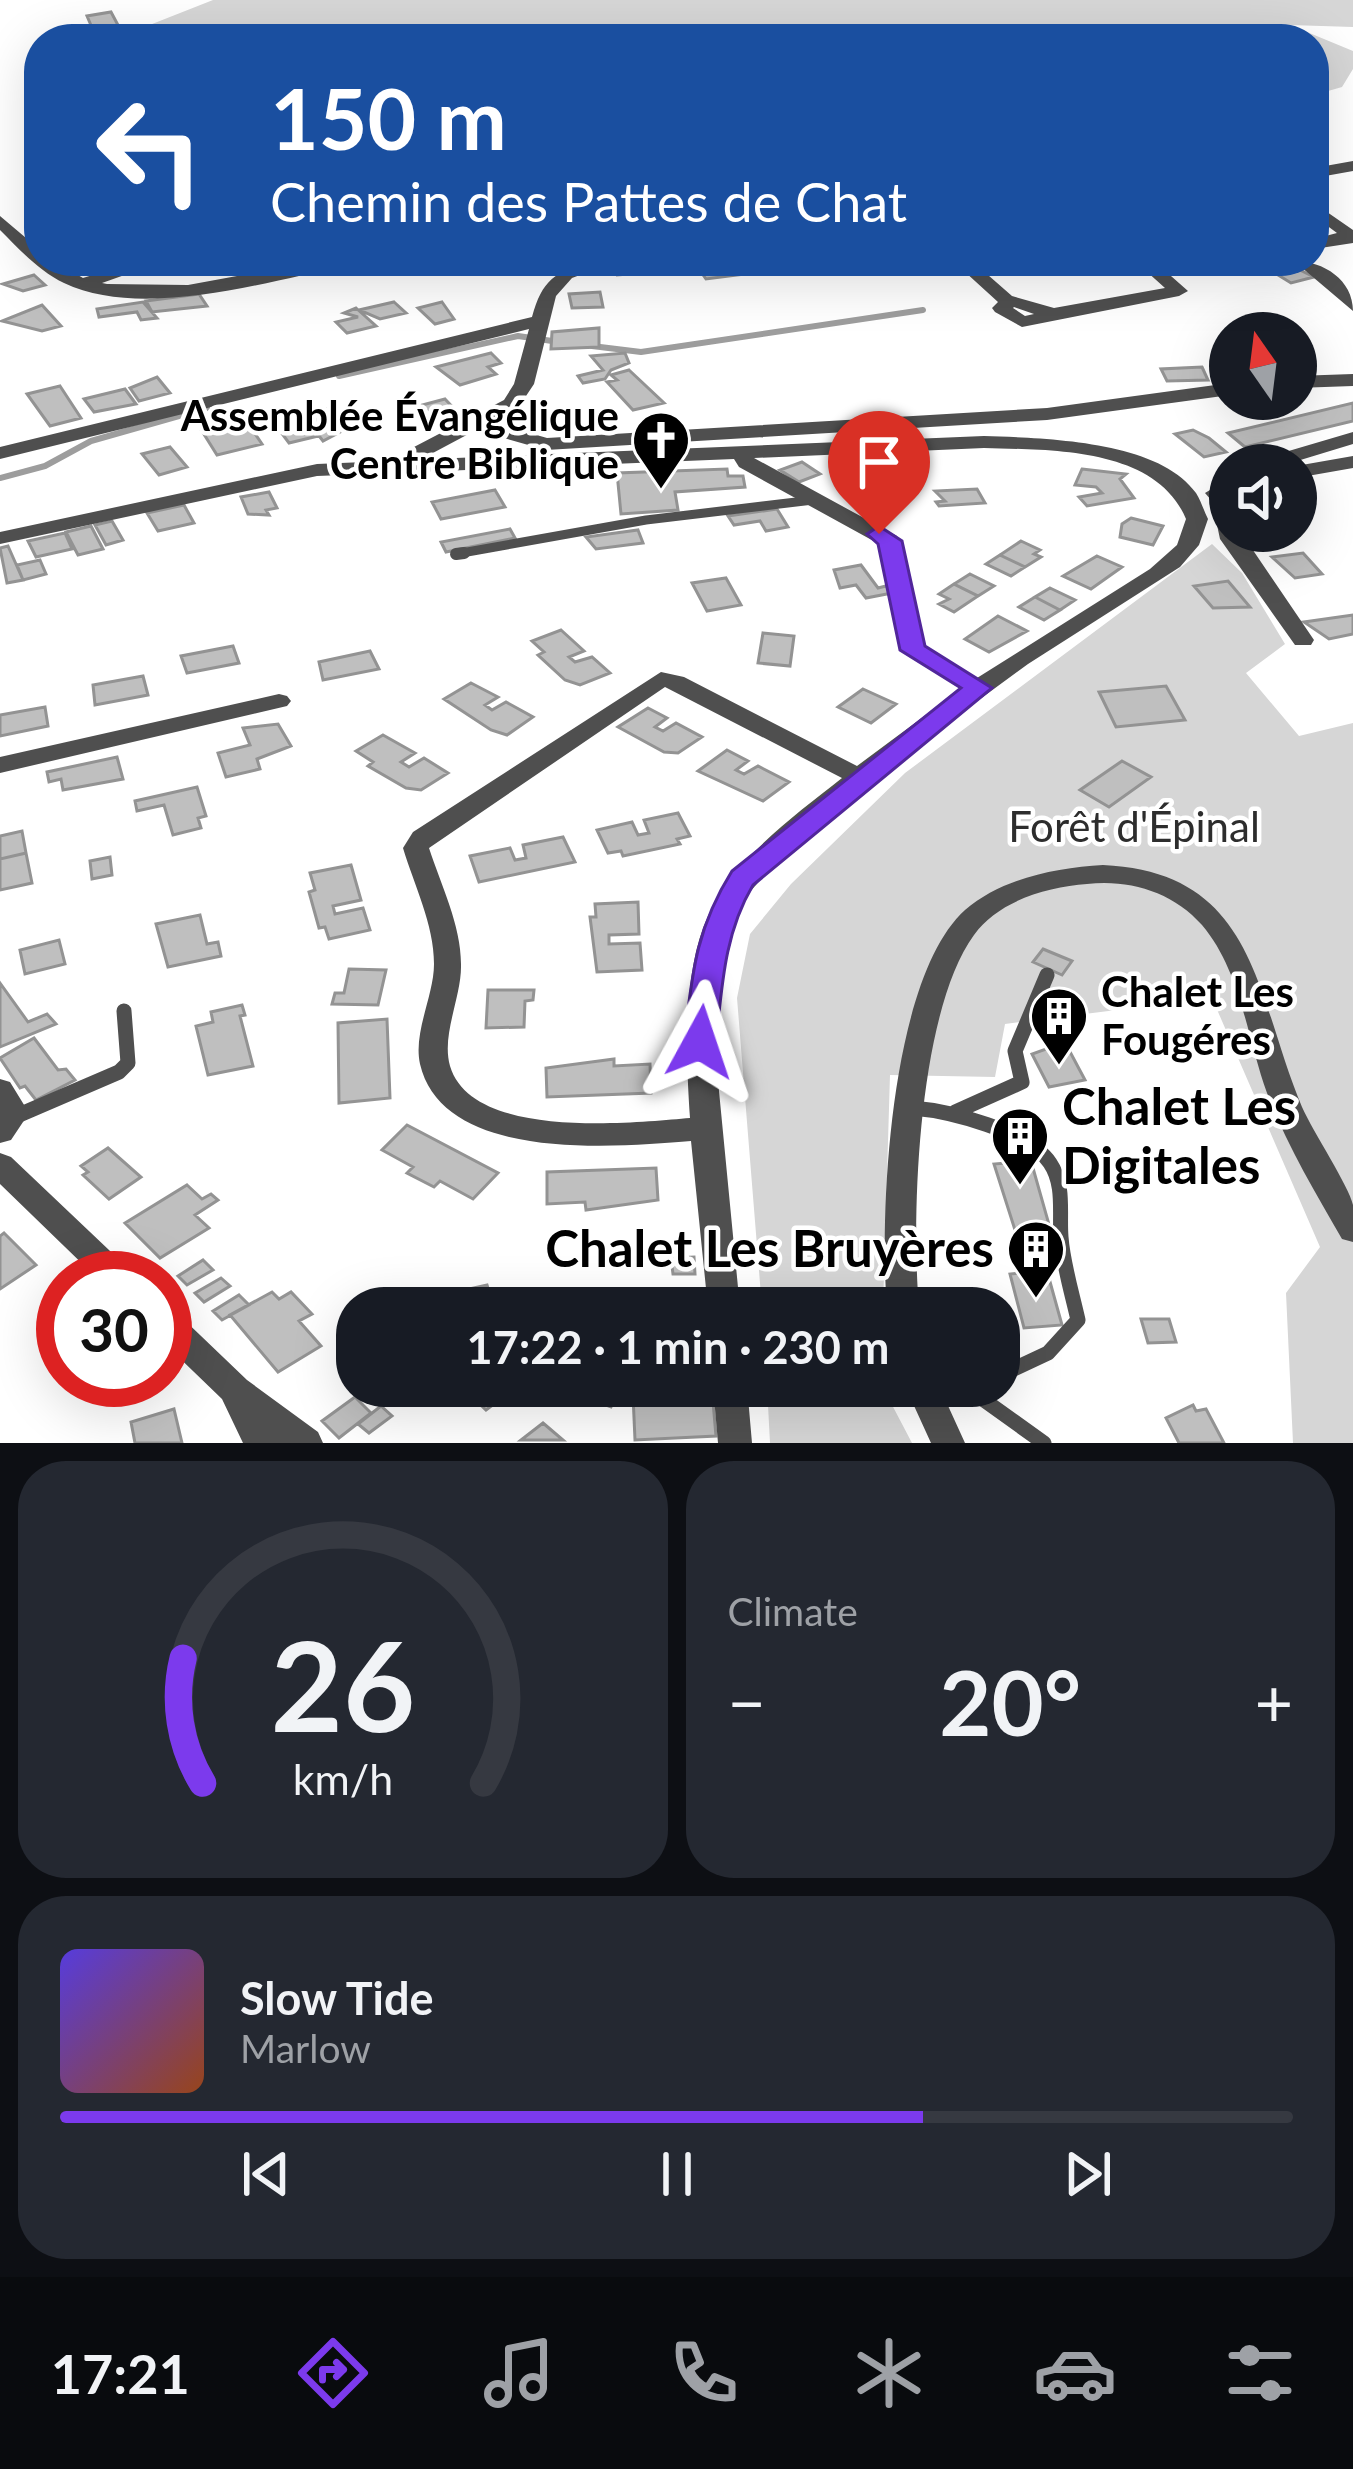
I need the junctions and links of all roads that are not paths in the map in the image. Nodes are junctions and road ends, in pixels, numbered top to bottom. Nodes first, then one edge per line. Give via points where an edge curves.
1 (0, 221) edge
2 (24, 244) edge
3 (65, 276) edge
4 (108, 276) edge
5 (245, 276) edge
6 (565, 276) edge
7 (983, 276) edge
8 (1162, 276) edge
9 (1324, 276) edge
10 (79, 285) junction
11 (1353, 306) edge
12 (539, 321) junction
13 (1353, 380) edge
14 (1317, 381) edge
15 (1209, 392) edge
16 (479, 425) junction
17 (1353, 438) edge
18 (1317, 449) edge
19 (0, 453) edge
20 (742, 453) junction
21 (1353, 462) edge
22 (422, 465) junction
23 (1317, 468) edge
24 (1209, 492) edge
25 (1189, 496) junction
26 (813, 500) junction
27 (0, 538) edge
28 (1240, 552) edge
29 (455, 554) dead end
30 (1303, 640) dead end
31 (978, 688) junction
32 (279, 701) dead end
33 (0, 765) edge
34 (862, 778) junction
35 (1047, 975) dead end
36 (124, 1011) dead end
37 (913, 1108) junction
38 (956, 1112) junction
39 (4, 1113) edge
40 (709, 1128) junction
41 (0, 1165) edge
42 (1353, 1230) edge
43 (90, 1251) edge
44 (722, 1287) edge
45 (900, 1287) edge
46 (192, 1349) edge
47 (1020, 1366) edge
48 (235, 1390) junction
49 (732, 1407) edge
50 (931, 1407) edge
51 (998, 1407) edge
52 (260, 1443) edge
53 (306, 1443) edge
54 (735, 1443) edge
55 (948, 1443) edge
56 (1044, 1443) edge

1 - 2 street
3 - 10 street
4 - 10 street
5 - 10 street via 124,294
6 - 12 street
7 - 8 street via 1008,302 1053,314 1179,291
9 - 11 street
12 - 16 street via 524,384 511,404
12 - 19 street
13 - 14 street
15 - 16 street via 1047,414 546,444
16 - 22 street via 421,451
17 - 18 street
20 - 22 street
20 - 25 street via 1054,445 1112,455
20 - 26 street via 746,463
21 - 23 street
22 - 27 street via 268,478
24 - 25 street
25 - 31 street via 1197,519 1182,554
26 - 29 lane
26 - 31 street via 890,541 913,650
28 - 30 street
31 - 34 street
32 - 33 street
34 - 40 street via 742,878 722,911 700,1042
34 - 40 street via 661,679 416,848 448,957 434,1063 446,1091 478,1117 525,1131
35 - 38 lane via 1018,1040 1022,1082
36 - 39 lane via 128,1063 119,1072
37 - 38 lane
37 - 42 street via 941,962 994,902 1099,873 1174,888 1210,916 1235,952 1282,1095
37 - 45 street via 902,1175
38 - 47 lane via 1035,1149 1051,1164 1061,1196 1078,1320 1048,1353
40 - 44 street
41 - 43 street
46 - 48 street
48 - 52 street
48 - 53 street
49 - 54 street
50 - 55 street
51 - 56 lane

